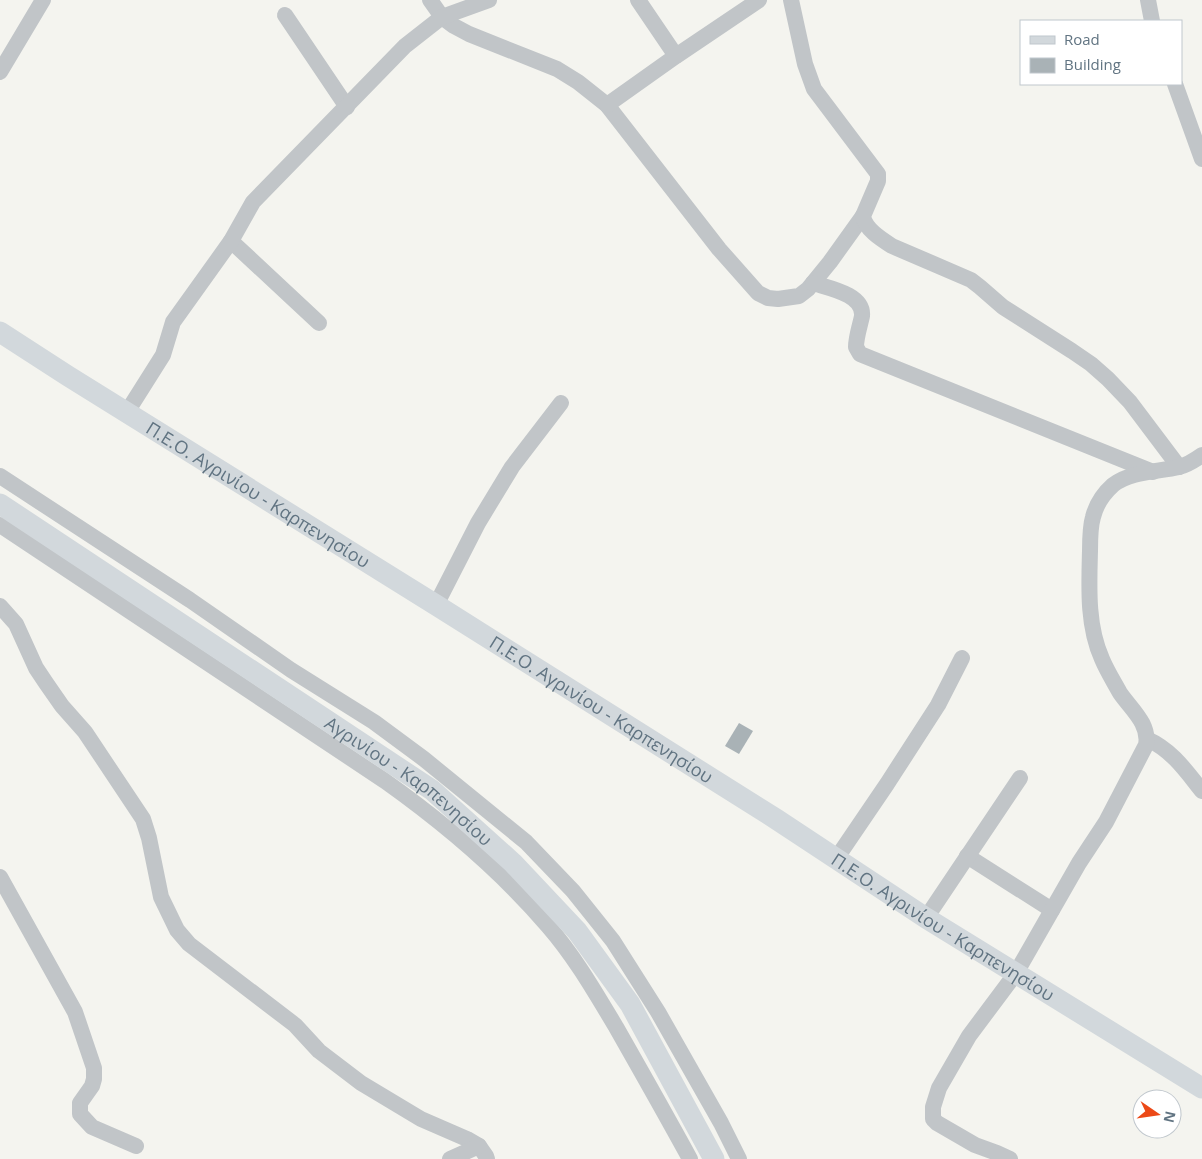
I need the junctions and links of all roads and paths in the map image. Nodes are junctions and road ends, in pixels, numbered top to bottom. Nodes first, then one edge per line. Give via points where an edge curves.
1 (43, 0) edge
2 (430, 0) edge
3 (489, 0) edge
4 (638, 0) edge
5 (759, 0) edge
6 (791, 0) edge
7 (1148, 0) edge
8 (285, 15) dead end
9 (442, 17) junction
10 (1152, 20) edge
11 (676, 56) junction
12 (0, 72) edge
13 (1175, 85) edge
14 (607, 105) junction
15 (347, 107) junction
16 (1202, 160) edge
17 (863, 216) junction
18 (231, 241) junction
19 (813, 283) junction
20 (318, 323) dead end
21 (0, 332) edge
22 (561, 403) dead end
23 (127, 412) junction
24 (1202, 455) edge
25 (1179, 467) junction
26 (1153, 472) junction
27 (0, 476) edge
28 (0, 504) edge
29 (0, 525) edge
30 (436, 605) junction
31 (0, 606) edge
32 (962, 658) dead end
33 (1147, 739) junction
34 (1020, 778) dead end
35 (1202, 791) edge
36 (967, 856) junction
37 (836, 859) junction
38 (0, 877) edge
39 (1052, 910) junction
40 (926, 918) junction
41 (1016, 972) junction
42 (1202, 1088) edge
43 (136, 1146) dead end
44 (483, 1152) edge
45 (450, 1159) edge
46 (690, 1159) edge
47 (714, 1159) edge
48 (739, 1159) edge
49 (1010, 1159) edge

1 - 12 street
2 - 9 street
3 - 9 street
4 - 11 street
5 - 11 street
6 - 17 street via 814,89 878,174
7 - 10 street
8 - 15 street
9 - 14 street via 469,34 557,70
9 - 15 street via 405,46
11 - 14 street
13 - 16 street
14 - 19 street via 719,249 758,293 768,298 787,299 799,296
15 - 18 street via 253,202
17 - 19 street
17 - 25 street via 866,226 883,240 971,280 1003,307 1091,364 1130,402
18 - 20 street
18 - 23 street via 173,322 162,355
19 - 26 street via 847,294 860,307 862,313 856,347 860,354
21 - 23 main road, Π.Ε.Ο. Αγρινίου - Καρπενησίου
22 - 30 street via 512,467 478,523
23 - 30 main road, Π.Ε.Ο. Αγρινίου - Καρπενησίου
24 - 25 street
25 - 26 street
26 - 33 street via 1119,482 1099,502 1091,524 1090,568 1090,606 1098,650 1121,693 1144,726
27 - 48 street via 374,722 526,842 573,891 626,960
28 - 47 main road, Αγρινίου - Καρπενησίου via 432,790 513,863 577,931 630,1004
29 - 46 street via 385,781 466,844 549,927 576,962
30 - 37 main road, Π.Ε.Ο. Αγρινίου - Καρπενησίου
31 - 44 street via 16,624 46,683 85,732 139,812 146,827 162,897 177,930 189,944 295,1026 319,1051 361,1083 421,1119 467,1139
32 - 37 street via 933,713
33 - 35 street via 1173,756
33 - 39 street via 1143,753 1106,822
34 - 36 street
36 - 39 street
36 - 40 street
37 - 40 main road, Π.Ε.Ο. Αγρινίου - Καρπενησίου
38 - 43 street via 75,1012 94,1068 92,1086 80,1103 80,1114 92,1127
39 - 41 street
40 - 41 main road, Π.Ε.Ο. Αγρινίου - Καρπενησίου
41 - 42 main road, Π.Ε.Ο. Αγρινίου - Καρπενησίου
41 - 49 street via 969,1036 938,1088 932,1107 936,1123 975,1145
44 - 45 street

